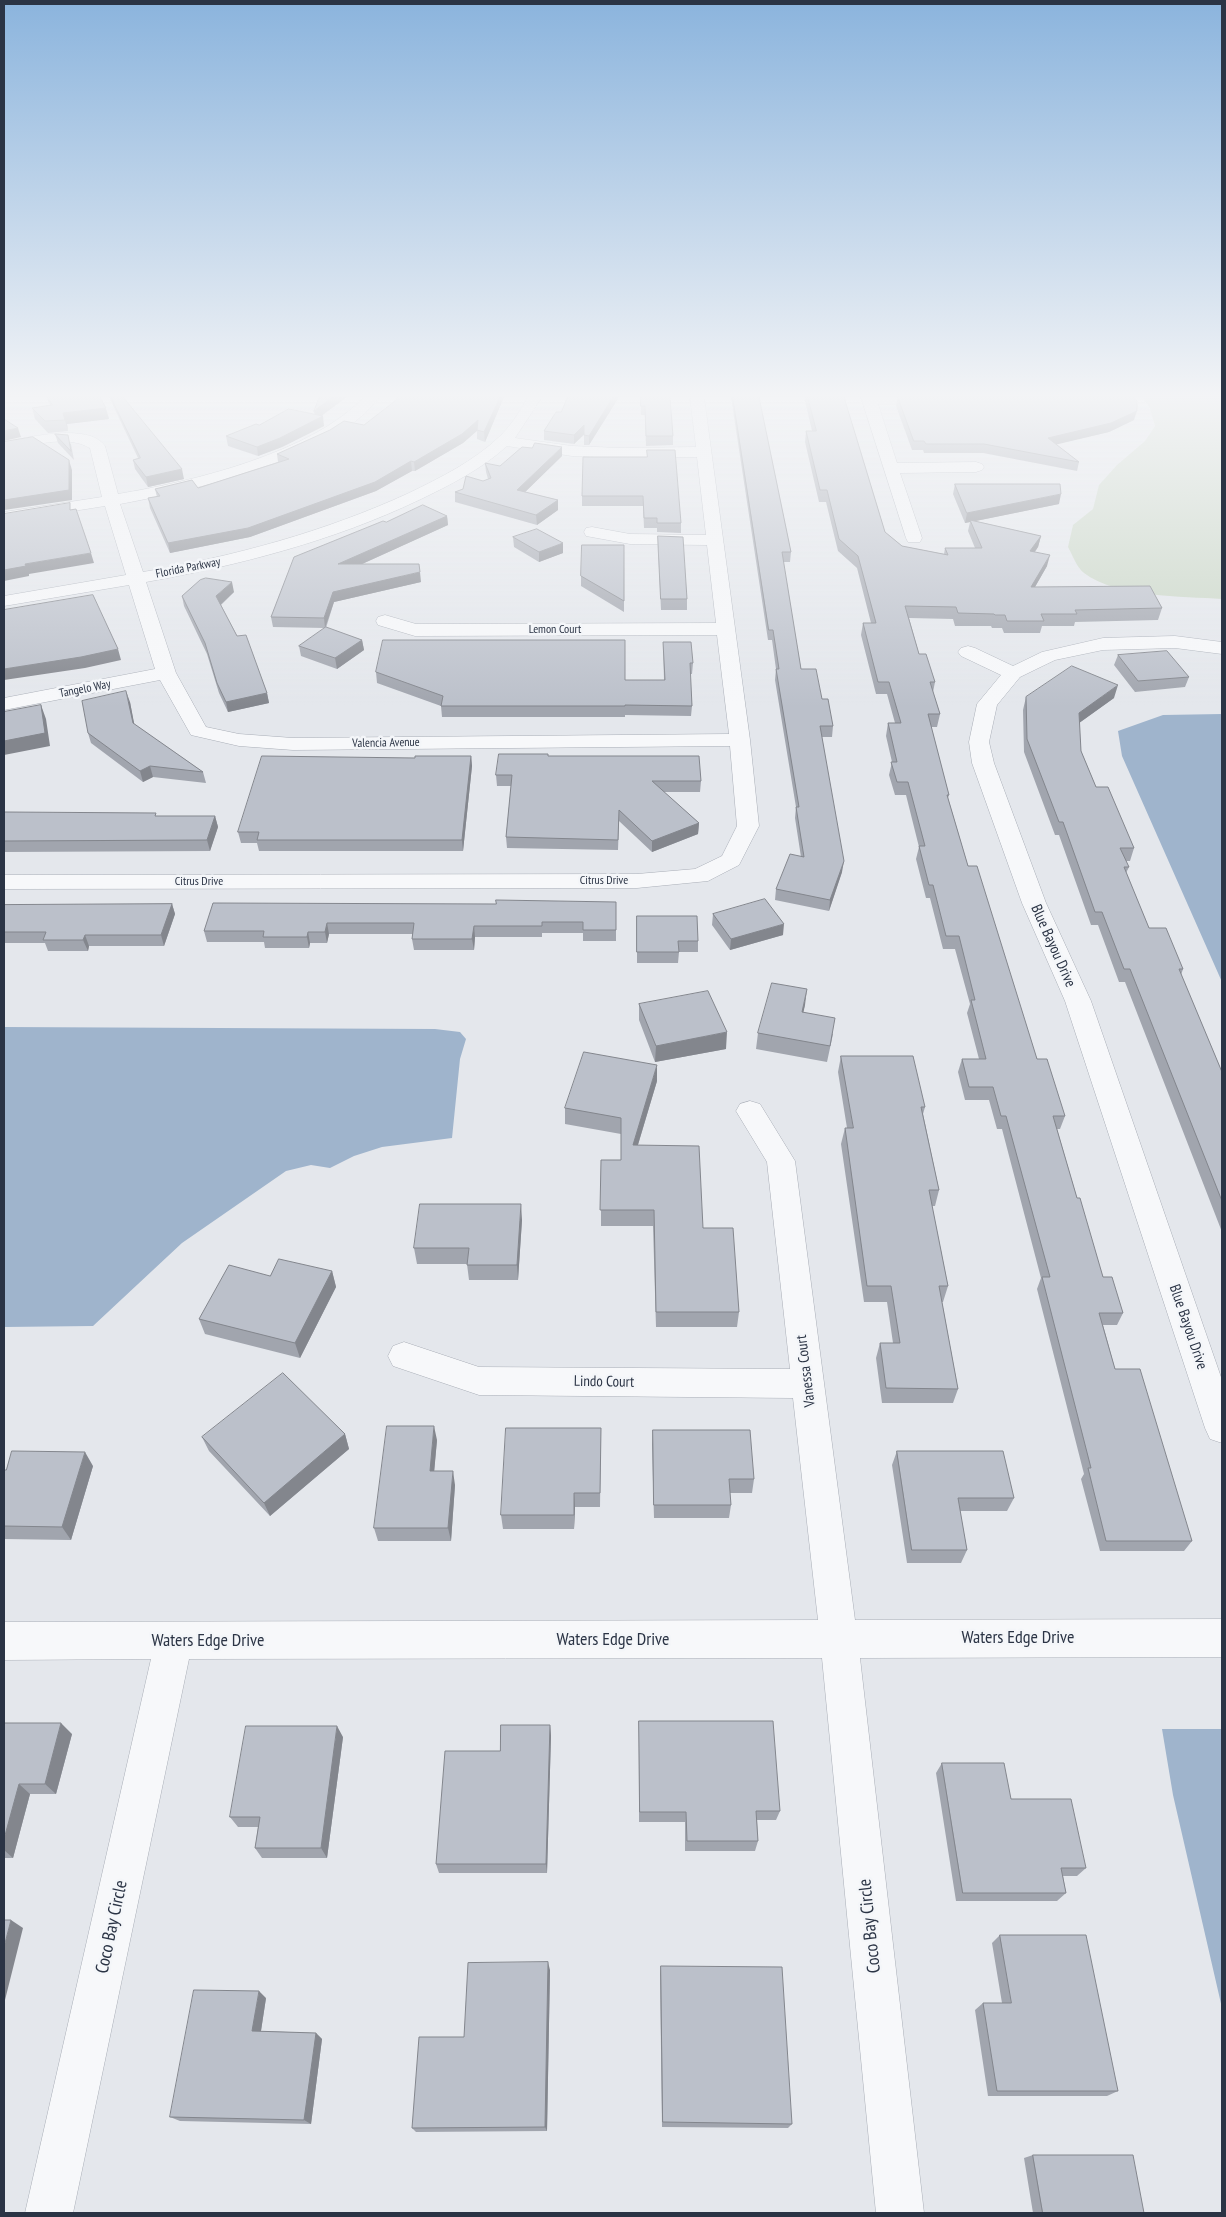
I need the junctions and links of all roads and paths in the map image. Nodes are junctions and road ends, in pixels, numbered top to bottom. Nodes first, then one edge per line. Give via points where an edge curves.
1 (108, 500) edge
2 (111, 500) edge
3 (408, 500) edge
4 (709, 500) edge
5 (901, 500) edge
6 (4, 516) edge
7 (592, 532) dead end
8 (914, 538) dead end
9 (714, 540) junction
10 (137, 578) junction
11 (4, 601) edge
12 (385, 621) dead end
13 (726, 629) junction
14 (1222, 648) edge
15 (968, 652) dead end
16 (166, 673) junction
17 (1013, 673) junction
18 (4, 704) edge
19 (740, 740) junction
20 (4, 882) edge
21 (750, 1111) dead end
22 (404, 1356) dead end
23 (808, 1384) junction
24 (1219, 1409) edge
25 (1222, 1638) edge
26 (839, 1639) junction
27 (4, 1641) edge
28 (174, 1641) junction
29 (49, 2213) edge
30 (900, 2213) edge

1 - 6 street
2 - 10 street, Valencia Avenue
3 - 10 street, Florida Parkway via 286,546
4 - 9 street, Citrus Drive
5 - 8 street
7 - 9 street via 630,539
9 - 13 street, Citrus Drive
10 - 11 street, Florida Parkway
10 - 16 street, Valencia Avenue
12 - 13 street, Lemon Court via 415,630
13 - 19 street, Citrus Drive
14 - 17 street, Blue Bayou Drive via 1175,642 1104,644 1049,656
15 - 17 street
16 - 18 street, Tangelo Way
16 - 19 street, Valencia Avenue via 198,730 239,740 303,744
17 - 24 street, Blue Bayou Drive via 987,704 979,742 982,763 1034,903 1078,1001
19 - 20 street, Citrus Drive via 748,826 731,860 700,876 637,881
21 - 23 street, Vanessa Court via 781,1161
22 - 23 street, Lindo Court via 478,1381
23 - 26 street, Vanessa Court
25 - 26 street, Waters Edge Drive
26 - 28 street, Waters Edge Drive
26 - 30 street, Coco Bay Circle
27 - 28 street, Waters Edge Drive
28 - 29 street, Coco Bay Circle

